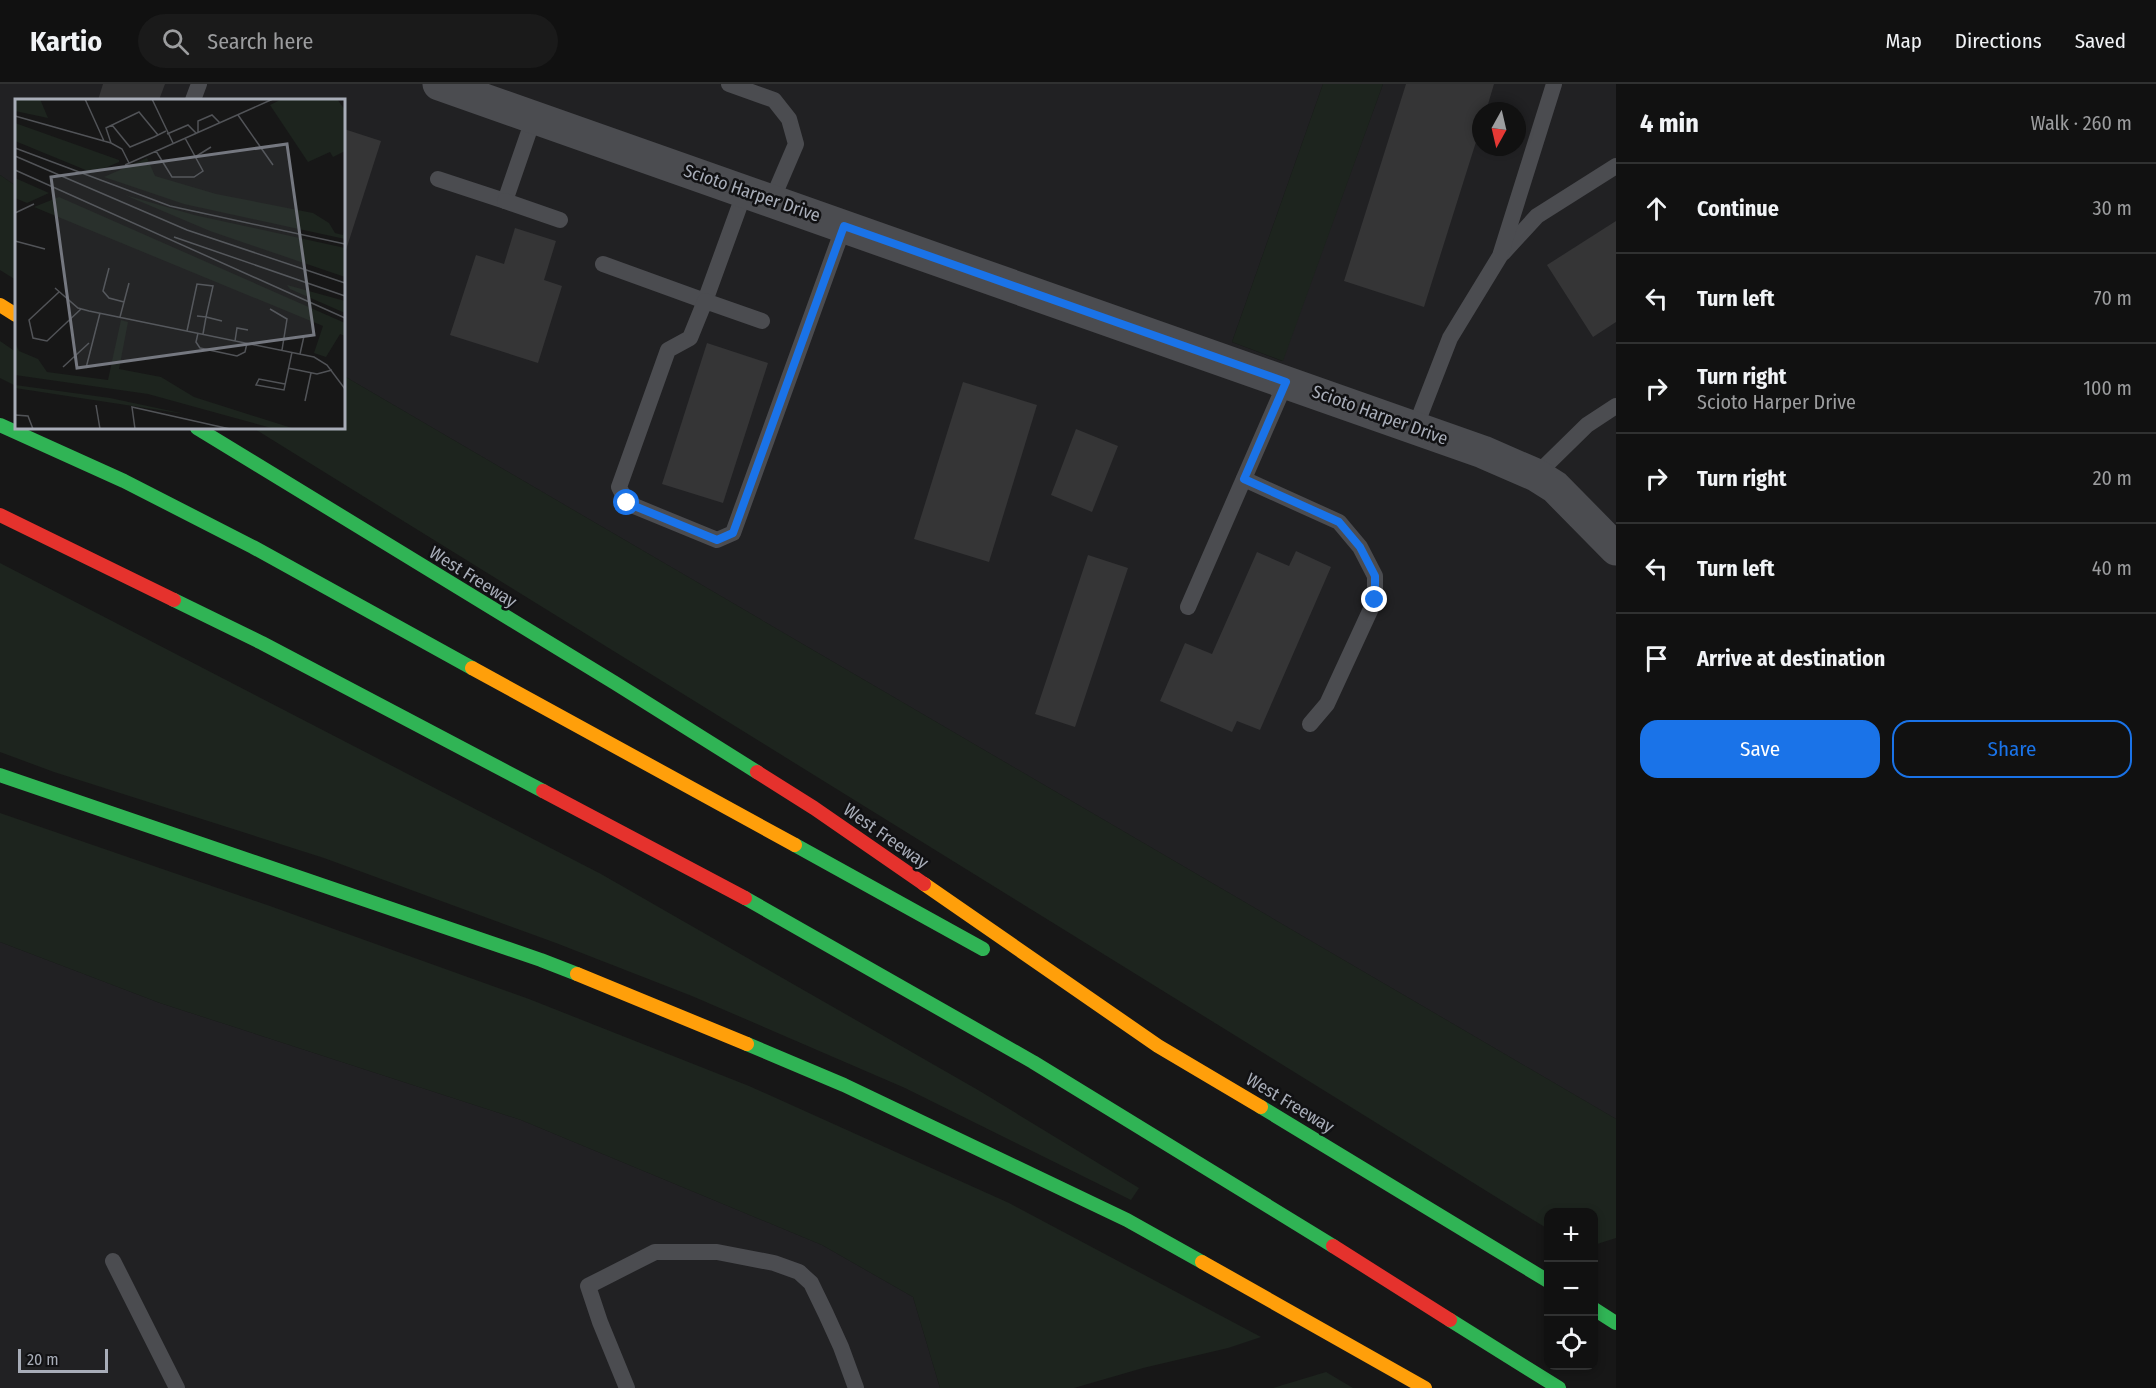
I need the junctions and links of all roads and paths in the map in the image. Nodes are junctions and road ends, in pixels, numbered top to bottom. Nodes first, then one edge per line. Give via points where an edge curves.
1 (199, 84) edge
2 (729, 84) edge
3 (1554, 84) edge
4 (450, 86) edge
5 (193, 99) edge
6 (534, 117) junction
7 (1616, 166) edge
8 (438, 179) dead end
9 (759, 196) junction
10 (505, 201) junction
11 (560, 220) dead end
12 (844, 226) junction
13 (1500, 256) junction
14 (603, 264) dead end
15 (705, 301) junction
16 (0, 305) edge
17 (15, 314) edge
18 (762, 321) dead end
19 (1286, 382) junction
20 (1616, 406) edge
21 (0, 425) edge
22 (1415, 428) junction
23 (199, 429) edge
24 (1536, 475) junction
25 (1244, 479) junction
26 (0, 515) edge
27 (1616, 549) edge
28 (1188, 607) dead end
29 (1310, 724) dead end
30 (0, 775) edge
31 (990, 952) dead end
32 (1032, 976) dead end
33 (1158, 1046) junction
34 (113, 1261) dead end
35 (1544, 1279) edge
36 (1598, 1312) edge
37 (1616, 1323) edge
38 (624, 1387) edge
39 (177, 1388) edge
40 (856, 1388) edge
41 (1425, 1388) edge
42 (1559, 1388) edge

1 - 5 lane
2 - 9 lane via 774,100 789,119 796,144
3 - 13 lane
4 - 6 street, Scioto Harper Drive
6 - 9 street, Scioto Harper Drive
6 - 10 lane
7 - 13 lane via 1538,216
8 - 10 lane
9 - 12 street, Scioto Harper Drive
9 - 15 lane
10 - 11 lane
12 - 15 lane via 733,533 717,540 627,503 620,487 668,350 690,338
12 - 19 street, Scioto Harper Drive
13 - 22 lane via 1450,338
14 - 15 lane
15 - 18 lane
16 - 17 highway
19 - 22 street, Scioto Harper Drive
19 - 25 lane
20 - 24 lane via 1587,425
21 - 31 highway via 124,481 253,547
22 - 24 street, Scioto Harper Drive
23 - 33 highway, West Freeway via 813,808
24 - 27 street, Scioto Harper Drive via 1555,487
25 - 28 lane
25 - 29 lane via 1339,522 1360,547 1375,576 1375,600 1327,704
26 - 42 highway via 262,643 755,903 1033,1062
30 - 41 highway via 541,960 844,1085 1127,1220
32 - 33 highway
33 - 35 highway, West Freeway
34 - 39 lane
36 - 37 highway
38 - 40 lane via 588,1286 655,1252 717,1252 774,1263 799,1272 811,1283 842,1347

